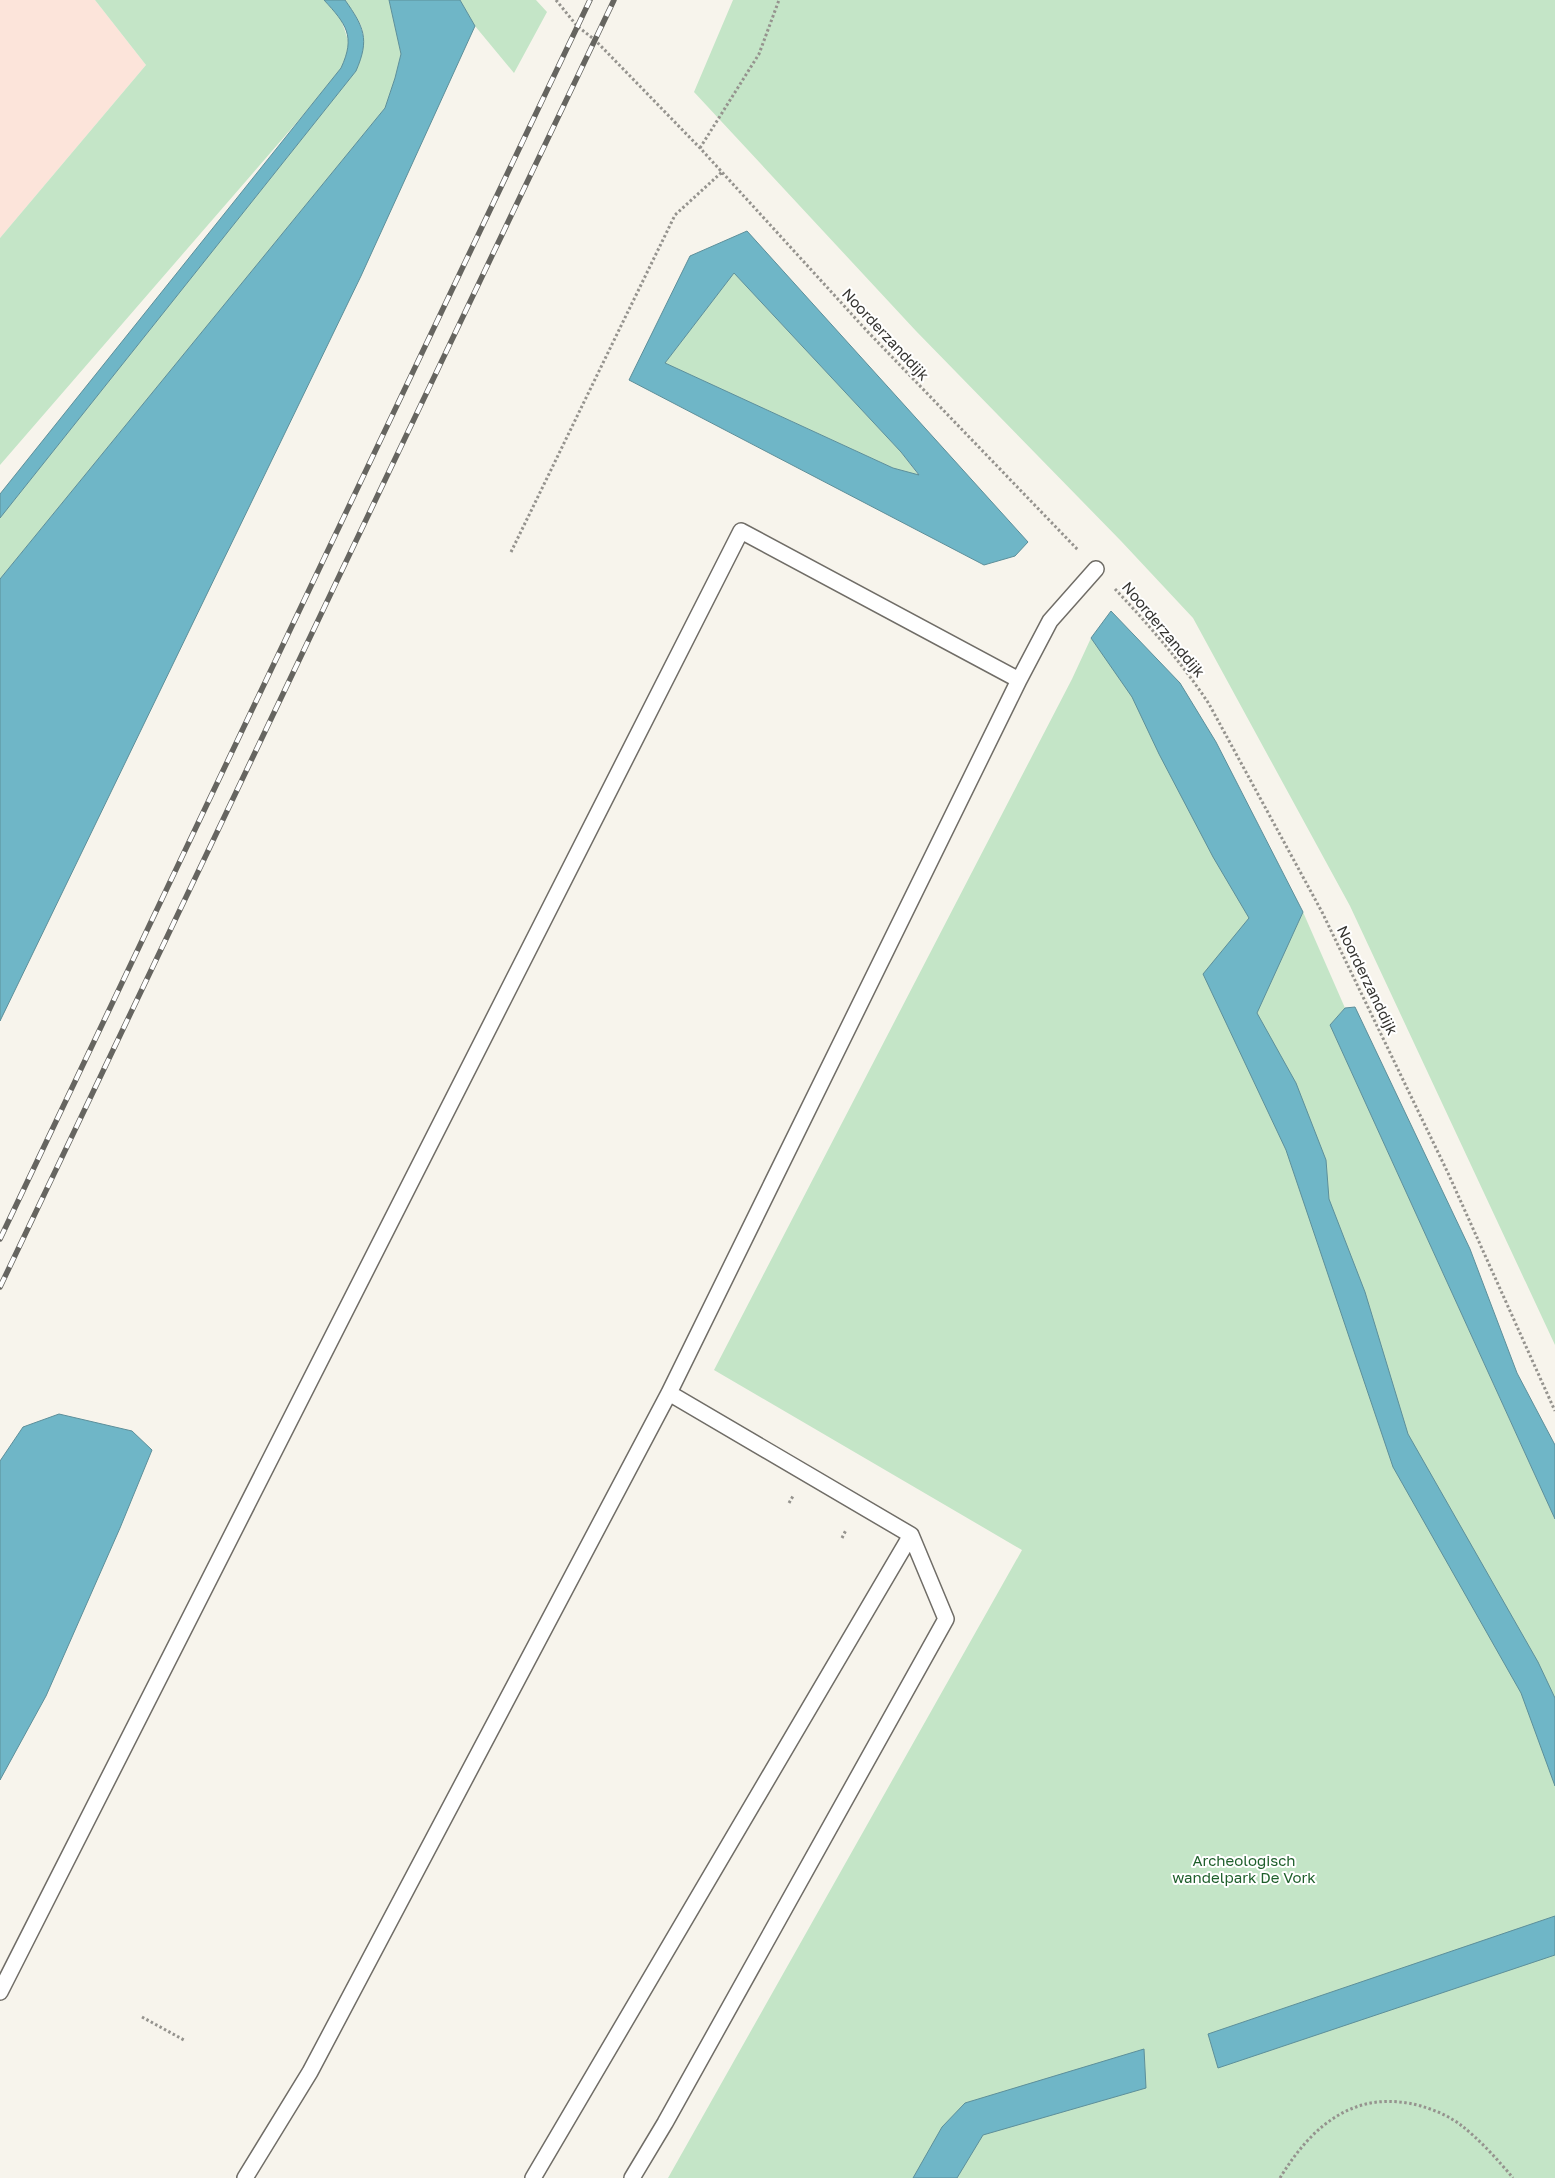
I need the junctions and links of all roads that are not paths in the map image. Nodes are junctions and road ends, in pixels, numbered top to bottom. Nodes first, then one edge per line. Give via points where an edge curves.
1 (1096, 569) road end
2 (1019, 680) junction
3 (669, 1393) junction
4 (911, 1535) junction
5 (0, 1992) edge
6 (245, 2178) edge
7 (533, 2178) edge
8 (632, 2178) edge

1 - 2 lane via 1050,621
2 - 3 lane
2 - 5 lane via 741,531
3 - 4 lane
3 - 6 lane via 310,2072
4 - 7 lane
4 - 8 lane via 946,1619

